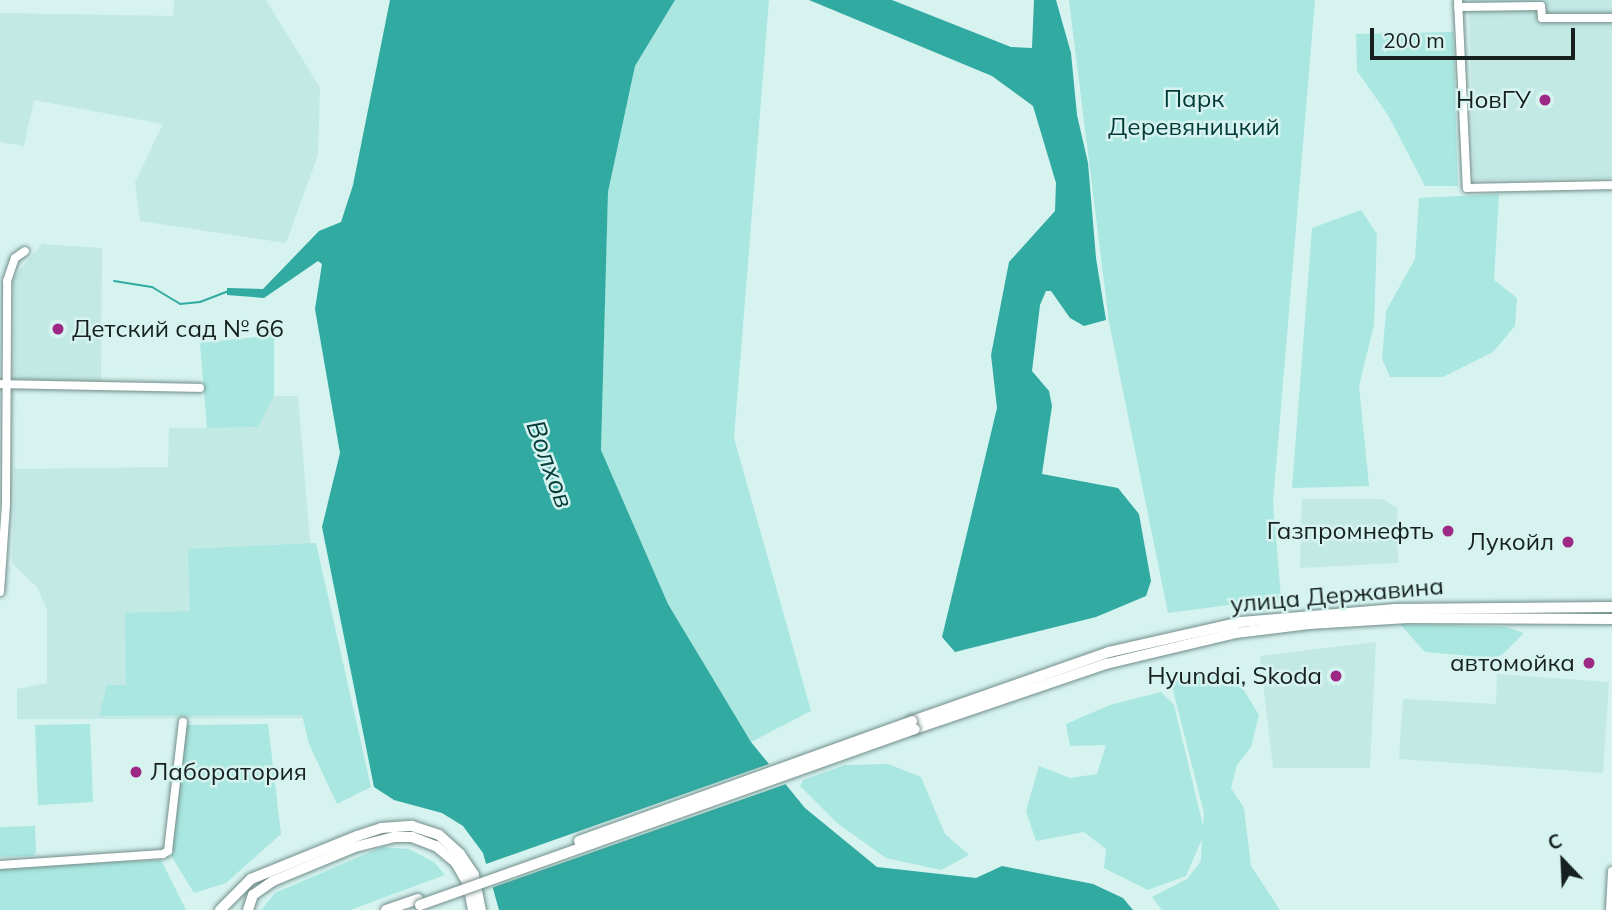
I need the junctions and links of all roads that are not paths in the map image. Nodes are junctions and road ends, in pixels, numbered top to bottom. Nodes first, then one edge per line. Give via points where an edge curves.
1 (1458, 4) edge
2 (1612, 18) edge
3 (1612, 185) edge
4 (25, 251) dead end
5 (3, 384) edge
6 (200, 388) dead end
7 (0, 592) edge
8 (1533, 606) junction
9 (1612, 607) edge
10 (1533, 618) junction
11 (1612, 619) edge
12 (183, 722) dead end
13 (914, 725) junction
14 (0, 865) edge
15 (1612, 871) edge
16 (419, 902) junction
17 (220, 910) edge
18 (248, 910) edge
19 (386, 910) edge
20 (405, 910) edge
21 (473, 910) edge
22 (481, 910) edge
23 (1610, 910) edge

1 - 2 street via 1541,6 1542,18
1 - 3 street via 1467,188
4 - 5 street via 15,258 7,281
5 - 6 street
5 - 7 street via 6,503
8 - 9 main road, улица Державина
8 - 10 street
8 - 13 main road, улица Державина via 1395,609 1241,622 1109,652
10 - 11 main road, улица Державина
10 - 13 main road, улица Державина via 1369,620 1213,637 1106,664
12 - 14 street via 168,851
13 - 16 main road, bridge
15 - 23 street
16 - 19 main road
16 - 20 main road
17 - 22 main road via 251,878 381,828 412,826 439,835 460,854 474,875
18 - 21 main road via 253,895 273,881 355,848 403,837 436,846 456,863 468,884

